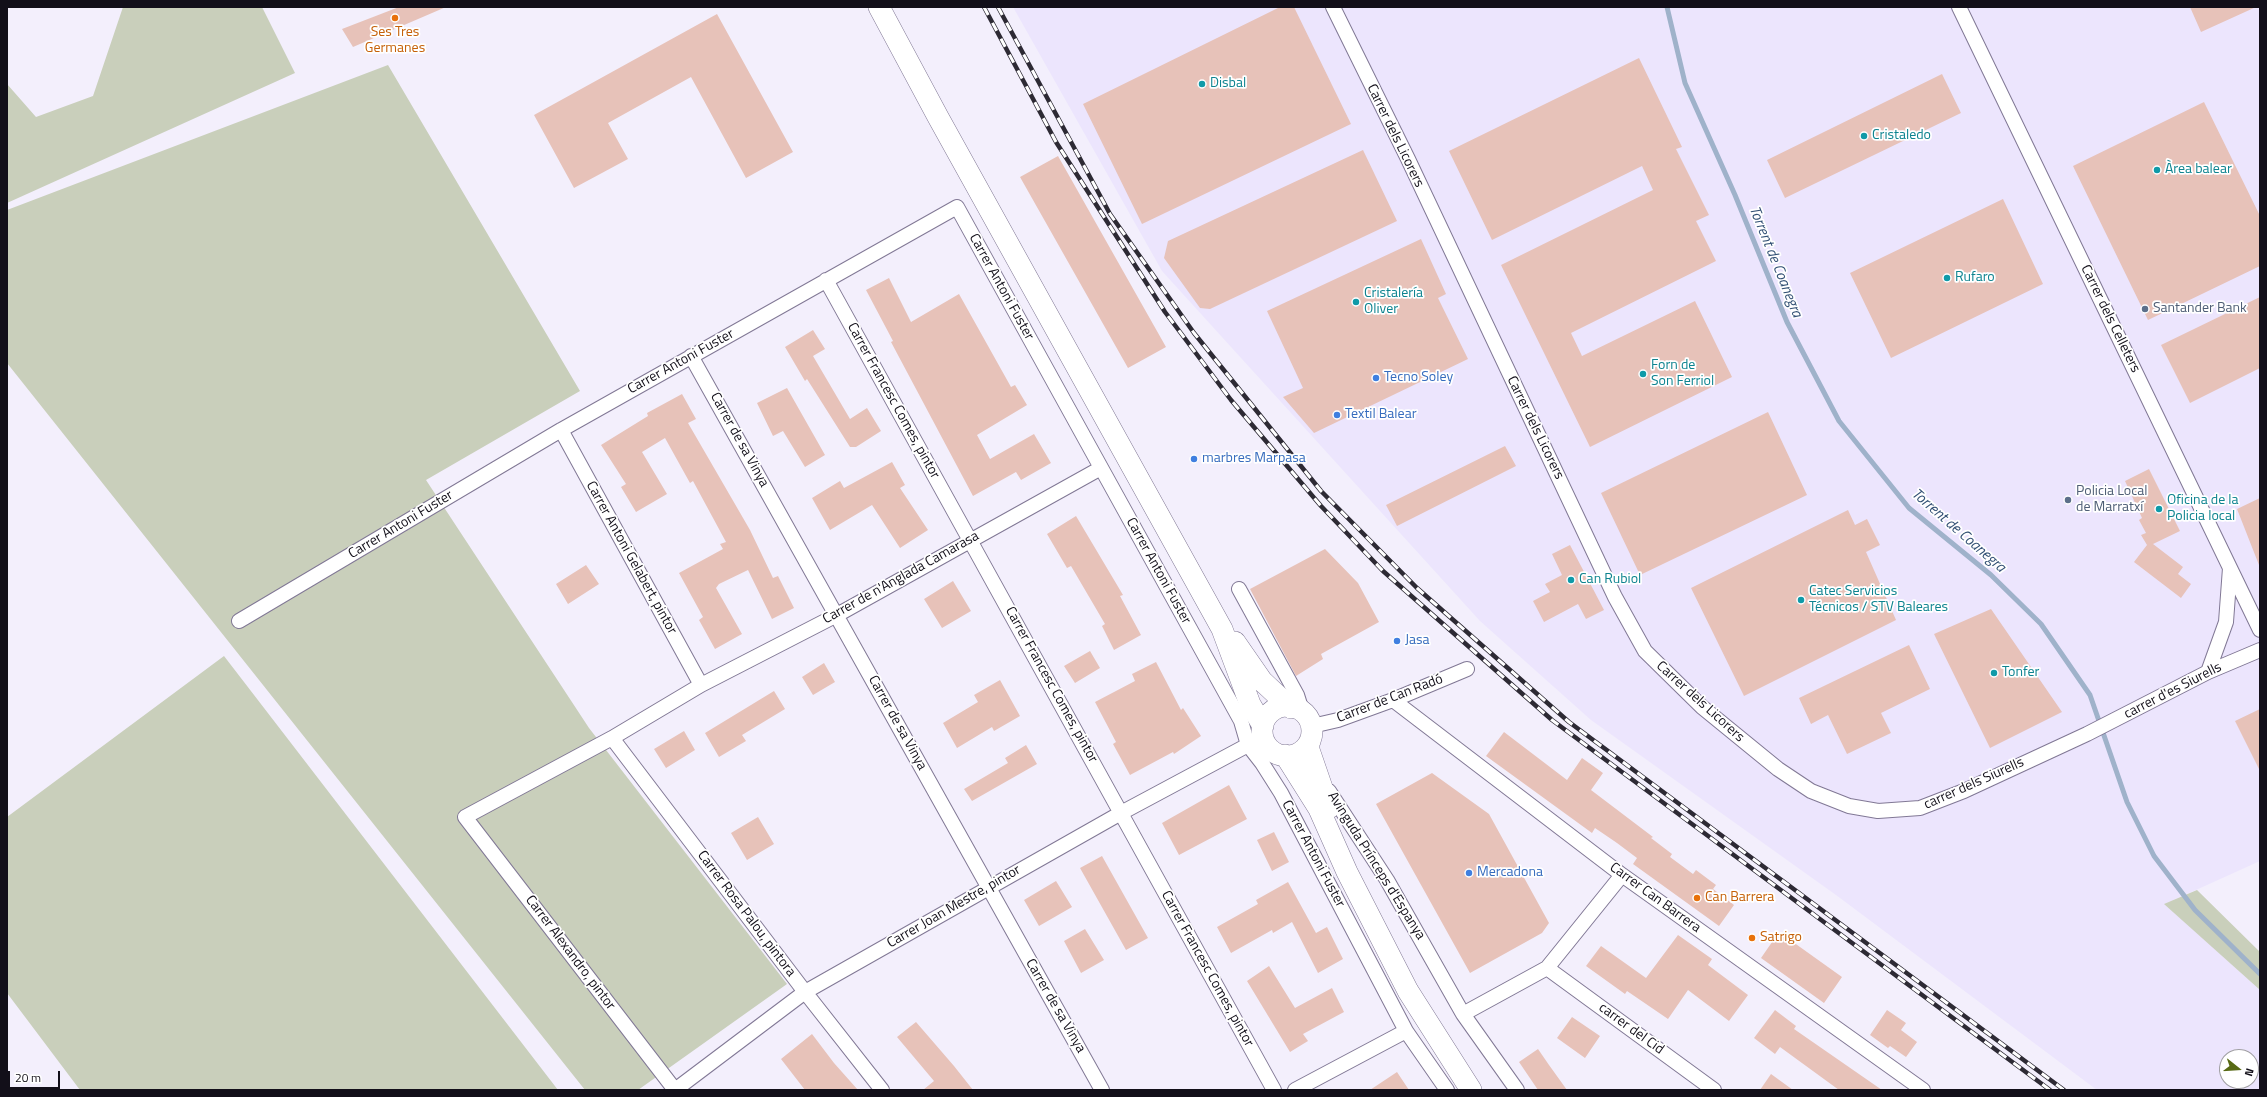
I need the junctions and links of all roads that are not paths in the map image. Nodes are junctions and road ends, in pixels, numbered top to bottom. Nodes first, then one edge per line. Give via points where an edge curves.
1 (879, 7) edge
2 (1333, 7) edge
3 (1959, 7) edge
4 (826, 280) junction
5 (691, 356) junction
6 (561, 430) junction
7 (1101, 468) junction
8 (970, 539) junction
9 (2230, 568) junction
10 (1239, 589) dead end
11 (837, 615) junction
12 (239, 621) dead end
13 (1222, 629) junction
14 (2260, 630) edge
15 (2260, 650) edge
16 (1467, 669) dead end
17 (2208, 672) junction
18 (700, 685) junction
19 (1393, 700) junction
20 (1301, 715) junction
21 (1263, 726) junction
22 (2087, 734) joint
23 (612, 738) junction
24 (1248, 745) junction
25 (1310, 754) junction
26 (1285, 755) junction
27 (1811, 791) joint
28 (1121, 813) junction
29 (465, 816) joint
30 (1347, 872) junction
31 (1622, 875) junction
32 (987, 887) junction
33 (1548, 968) junction
34 (805, 992) junction
35 (1463, 1014) junction
36 (1406, 1031) junction
37 (675, 1090) edge
38 (882, 1090) edge
39 (1102, 1090) edge
40 (1274, 1090) edge
41 (1295, 1090) edge
42 (1447, 1090) edge
43 (1471, 1090) edge
44 (1517, 1090) edge
45 (1714, 1090) edge
46 (1923, 1090) edge

1 - 13 main road
2 - 27 street, Carrer dels Licorers via 1408,159 1615,597 1645,651 1702,707 1778,769
3 - 9 street, Carrer dels Celleters
4 - 5 street, Carrer Antoni Fuster
4 - 7 street, Carrer Antoni Fuster via 957,207
4 - 8 street, Carrer Francesc Comes, pintor
5 - 6 street, Carrer Antoni Fuster
5 - 11 street, Carrer de sa Vinya
6 - 12 street, Carrer Antoni Fuster
6 - 18 street, Carrer Antoni Gelabert, pintor
7 - 8 street, Carrer de n'Anglada Camarasa
7 - 24 street, Carrer Antoni Fuster via 1242,721
8 - 11 street, Carrer de n'Anglada Camarasa
8 - 28 street, Carrer Francesc Comes, pintor
9 - 14 street, Carrer dels Celleters
9 - 17 street via 2226,622
10 - 20 street via 1297,695
11 - 18 street, Carrer de n'Anglada Camarasa
11 - 32 street, Carrer de sa Vinya
13 - 20 main road via 1262,681
13 - 21 main road via 1250,704
15 - 17 street, carrer d'es Siurells
16 - 19 street, Carrer de Can Radó
17 - 22 street, carrer d'es Siurells
18 - 23 street, Carrer de n'Anglada Camarasa
19 - 20 street, Carrer de Can Radó via 1338,720
19 - 31 street, Carrer Can Barrera
20 - 21 main road via 1281,708 1272,712
20 - 25 main road
21 - 26 main road via 1264,742 1274,752
22 - 27 street, carrer dels Siurells via 1964,791 1920,808 1878,812 1848,806
23 - 29 street, Carrer de n'Anglada Camarasa
23 - 34 street, Carrer Rosa Palou, pintora
24 - 28 street, Carrer Joan Mestre, pintor
24 - 36 street, Carrer Antoni Fuster via 1281,793
25 - 26 main road
25 - 30 main road via 1328,804
25 - 35 street, Avinguda Prínceps d'Espanya via 1335,800 1387,880
26 - 30 main road via 1319,809
28 - 32 street, Carrer Joan Mestre, pintor
28 - 40 street, Carrer Francesc Comes, pintor
29 - 37 street, Carrer Alexandro, pintor
30 - 43 main road via 1408,992
31 - 33 street
31 - 46 street, Carrer Can Barrera
32 - 34 street, Carrer Joan Mestre, pintor
32 - 39 street, Carrer de sa Vinya
33 - 35 street
33 - 45 street, carrer del Cid
34 - 37 street, Carrer Joan Mestre, pintor
34 - 38 street, Carrer Rosa Palou, pintora
35 - 44 street, Avinguda Prínceps d'Espanya
36 - 41 street
36 - 42 street, Carrer Antoni Fuster

